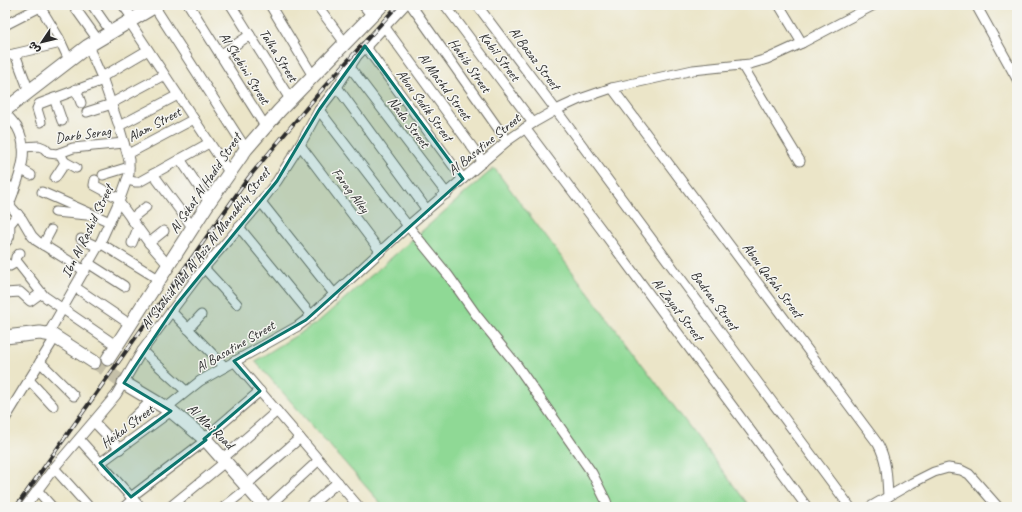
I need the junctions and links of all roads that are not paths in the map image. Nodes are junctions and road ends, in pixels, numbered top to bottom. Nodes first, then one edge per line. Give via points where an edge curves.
1 (73, 5) edge
2 (92, 5) edge
3 (123, 5) edge
4 (188, 5) edge
5 (231, 5) edge
6 (270, 5) edge
7 (317, 5) edge
8 (363, 5) edge
9 (382, 5) edge
10 (405, 5) edge
11 (411, 5) edge
12 (445, 5) edge
13 (477, 5) edge
14 (779, 5) edge
15 (874, 5) edge
16 (976, 5) edge
17 (40, 6) edge
18 (155, 6) edge
19 (372, 16) junction
20 (131, 20) junction
21 (5, 25) edge
22 (384, 26) junction
23 (112, 32) junction
24 (250, 35) junction
25 (61, 43) junction
26 (93, 43) junction
27 (345, 43) junction
28 (802, 44) junction
29 (365, 46) junction
30 (148, 50) junction
31 (15, 54) junction
32 (220, 55) junction
33 (5, 56) edge
34 (69, 60) junction
35 (742, 65) junction
36 (350, 68) junction
37 (164, 75) junction
38 (313, 76) junction
39 (102, 78) junction
40 (1017, 79) edge
41 (337, 87) junction
42 (612, 88) junction
43 (76, 89) junction
44 (29, 91) junction
45 (178, 95) junction
46 (54, 98) junction
47 (290, 99) junction
48 (80, 103) dead end
49 (112, 104) junction
50 (5, 110) edge
51 (320, 110) junction
52 (556, 110) junction
53 (88, 112) dead end
54 (5, 113) edge
55 (194, 119) junction
56 (62, 121) dead end
57 (41, 122) dead end
58 (119, 126) junction
59 (266, 126) junction
60 (529, 126) junction
61 (507, 140) junction
62 (124, 143) junction
63 (209, 143) junction
64 (300, 145) junction
65 (23, 147) junction
66 (246, 149) junction
67 (60, 153) junction
68 (128, 154) junction
69 (180, 159) junction
70 (800, 161) dead end
71 (65, 162) junction
72 (483, 162) junction
73 (129, 167) junction
74 (76, 168) dead end
75 (22, 170) junction
76 (229, 172) junction
77 (153, 174) junction
78 (31, 175) dead end
79 (55, 178) dead end
80 (463, 179) junction
81 (127, 180) junction
82 (5, 181) edge
83 (42, 192) dead end
84 (13, 193) junction
85 (446, 194) junction
86 (119, 200) junction
87 (209, 202) junction
88 (261, 202) junction
89 (146, 207) dead end
90 (427, 210) junction
91 (54, 212) dead end
92 (18, 214) junction
93 (94, 215) junction
94 (131, 218) junction
95 (110, 222) junction
96 (240, 226) junction
97 (408, 226) junction
98 (138, 228) junction
99 (193, 228) junction
100 (51, 230) dead end
101 (164, 231) dead end
102 (81, 239) dead end
103 (5, 243) edge
104 (132, 243) dead end
105 (149, 243) junction
106 (43, 245) junction
107 (99, 245) junction
108 (380, 251) junction
109 (20, 253) dead end
110 (58, 254) junction
111 (54, 264) dead end
112 (9, 265) edge
113 (169, 266) junction
114 (86, 267) junction
115 (204, 268) junction
116 (160, 280) junction
117 (124, 286) dead end
118 (75, 287) junction
119 (5, 293) edge
120 (41, 293) junction
121 (335, 294) junction
122 (238, 304) dead end
123 (62, 309) junction
124 (171, 311) junction
125 (201, 315) dead end
126 (311, 315) junction
127 (131, 325) junction
128 (188, 329) junction
129 (52, 335) junction
130 (5, 337) edge
131 (117, 346) junction
132 (142, 351) junction
133 (108, 359) dead end
134 (234, 361) junction
135 (40, 362) junction
136 (94, 362) tunnel mouth
137 (225, 367) junction
138 (29, 380) junction
139 (124, 383) junction
140 (186, 391) junction
141 (260, 391) junction
142 (74, 396) dead end
143 (152, 400) junction
144 (53, 406) dead end
145 (168, 409) junction
146 (277, 411) junction
147 (5, 419) edge
148 (131, 420) dead end
149 (94, 422) junction
150 (300, 438) junction
151 (79, 439) junction
152 (205, 440) junction
153 (120, 449) junction
154 (224, 460) junction
155 (319, 460) junction
156 (100, 463) junction
157 (54, 468) junction
158 (338, 482) junction
159 (247, 486) junction
160 (37, 490) junction
161 (888, 497) junction
162 (132, 498) junction
163 (357, 506) edge
164 (25, 507) edge
165 (52, 507) edge
166 (89, 507) edge
167 (124, 507) edge
168 (140, 507) edge
169 (170, 507) edge
170 (224, 507) edge
171 (265, 507) edge
172 (268, 507) edge
173 (309, 507) edge
174 (608, 507) edge
175 (807, 507) edge
176 (850, 507) edge
177 (870, 507) edge
178 (998, 507) edge

1 - 26 street, Ibn Al Rashid Street
2 - 23 street
3 - 20 street
4 - 32 street, Al Shebini Street
5 - 24 street, Talha Street
6 - 38 street
7 - 27 street
8 - 19 street
9 - 19 street, Al Sekat Al Hadid Street
10 - 22 street, Al Shahid Abd Al Aziz Al Manakhly Street
11 - 61 street, Habib Street
12 - 60 street, Kabil Street
13 - 52 street, Al Bazaz Street
14 - 28 street
15 - 28 street, Al Basatine Street
16 - 40 street
17 - 21 street
17 - 25 street
18 - 20 street
18 - 66 street
19 - 27 street, Al Sekat Al Hadid Street
20 - 23 street
20 - 30 street
22 - 29 street, Al Shahid Abd Al Aziz Al Manakhly Street
22 - 72 street, Al Mashd Street
23 - 26 street
24 - 32 street
24 - 47 street, Talha Street
25 - 31 street
25 - 34 street
26 - 34 street
26 - 39 street, Ibn Al Rashid Street
27 - 38 street, Al Sekat Al Hadid Street
28 - 35 street, Al Basatine Street via 767,59
29 - 36 street, Al Shahid Abd Al Aziz Al Manakhly Street
29 - 80 street, Abou Sedik Street
30 - 37 street
30 - 39 street
31 - 33 street
31 - 44 street
32 - 59 street, Al Shebini Street
34 - 44 street
35 - 42 street, Al Basatine Street via 693,70
35 - 70 street
36 - 41 street, Al Shahid Abd Al Aziz Al Manakhly Street
36 - 85 street, Nada Street
37 - 45 street
37 - 49 street
38 - 47 street, Al Sekat Al Hadid Street
39 - 43 street
39 - 49 street, Ibn Al Rashid Street
41 - 51 street, Al Shahid Abd Al Aziz Al Manakhly Street
41 - 90 street
42 - 52 street, Al Basatine Street
42 - 161 street, Abou Qafah Street via 878,444 886,465
43 - 46 street
43 - 48 street
44 - 50 street
45 - 55 street
45 - 58 street
46 - 56 street
46 - 57 street via 38,105
47 - 59 street, Al Sekat Al Hadid Street
49 - 53 street
49 - 58 street, Ibn Al Rashid Street
51 - 64 street, Al Shahid Abd Al Aziz Al Manakhly Street
51 - 97 street
52 - 60 street, Al Basatine Street
52 - 176 street, Badran Street
54 - 65 street via 16,127
55 - 63 street
55 - 68 street, Alam Street
58 - 62 street, Ibn Al Rashid Street
59 - 66 street, Al Sekat Al Hadid Street
60 - 61 street, Al Basatine Street
60 - 175 street, Al Zayat Street
61 - 72 street, Al Basatine Street
62 - 67 street, Darb Serag via 78,147
62 - 68 street, Ibn Al Rashid Street
63 - 69 street
63 - 76 street
64 - 88 street, Al Shahid Abd Al Aziz Al Manakhly Street
64 - 108 street, Farag Alley
65 - 67 street, Darb Serag via 39,146 53,154
65 - 75 street
66 - 76 street, Al Sekat Al Hadid Street
67 - 71 street
68 - 73 street, Ibn Al Rashid Street
69 - 77 street
69 - 87 street
71 - 74 street
71 - 79 street
72 - 80 street, Al Basatine Street
73 - 81 street, Ibn Al Rashid Street
73 - 86 street via 99,178 94,185
75 - 78 street
75 - 84 street
76 - 87 street, Al Sekat Al Hadid Street
77 - 81 street via 139,182
77 - 99 street
80 - 85 street, Al Basatine Street
81 - 86 street, Ibn Al Rashid Street
82 - 84 street
83 - 93 street
84 - 92 street via 10,207
85 - 90 street, Al Basatine Street
86 - 94 street
86 - 95 street, Ibn Al Rashid Street
87 - 99 street, Al Sekat Al Hadid Street
88 - 96 street, Al Shahid Abd Al Aziz Al Manakhly Street
88 - 121 street
89 - 94 street
90 - 97 street, Al Basatine Street
91 - 93 street via 77,218
92 - 103 street via 10,224 10,236
92 - 106 street via 32,236
93 - 95 street
94 - 98 street
95 - 107 street, Ibn Al Rashid Street
96 - 115 street, Al Shahid Abd Al Aziz Al Manakhly Street
96 - 126 street
97 - 108 street, Al Basatine Street
97 - 174 street via 516,364 592,473
98 - 104 street
98 - 105 street
99 - 113 street, Al Sekat Al Hadid Street
100 - 106 street
101 - 105 street
102 - 107 street
105 - 113 street
106 - 110 street
107 - 114 street, Ibn Al Rashid Street
107 - 116 street
108 - 121 street, Al Basatine Street
109 - 112 street
110 - 111 street
110 - 114 street
112 - 120 street via 18,263
113 - 116 street, Al Sekat Al Hadid Street
114 - 117 street
114 - 118 street, Ibn Al Rashid Street
115 - 122 street
115 - 124 street, Al Shahid Abd Al Aziz Al Manakhly Street
116 - 127 street, Al Sekat Al Hadid Street
118 - 123 street, Ibn Al Rashid Street
118 - 127 street
119 - 120 street via 20,292 30,301
120 - 123 street
121 - 126 street, Al Basatine Street
123 - 129 street, Ibn Al Rashid Street
123 - 131 street
124 - 128 street
124 - 132 street, Al Shahid Abd Al Aziz Al Manakhly Street
125 - 128 street
126 - 134 street, Al Basatine Street via 294,328
127 - 131 street, Al Sekat Al Hadid Street
128 - 137 street
129 - 130 street via 40,333
129 - 135 street, Ibn Al Rashid Street
129 - 136 street
131 - 133 street, Al Sekat Al Hadid Street
132 - 139 street, Al Shahid Abd Al Aziz Al Manakhly Street
132 - 140 street
134 - 137 street, Al Basatine Street
134 - 141 street
135 - 138 street, Ibn Al Rashid Street
135 - 142 street
137 - 140 street, Al Basatine Street
138 - 144 street
138 - 147 street, Ibn Al Rashid Street
139 - 143 street, Al Mai Road
139 - 149 street, Al Shahid Abd Al Aziz Al Manakhly Street
140 - 145 street, Al Basatine Street
141 - 146 street
141 - 152 street
143 - 145 street, Al Mai Road
143 - 148 street
145 - 152 street, Al Mai Road
145 - 153 street, Heikal Street
146 - 150 street
146 - 154 street
149 - 151 street, Al Shahid Abd Al Aziz Al Manakhly Street
149 - 153 street
150 - 155 street
150 - 159 street
151 - 156 street
151 - 157 street, Al Shahid Abd Al Aziz Al Manakhly Street
152 - 154 street, Al Mai Road
152 - 162 street
153 - 156 street, Heikal Street
154 - 159 street, Al Mai Road
154 - 169 street
155 - 158 street
155 - 172 street
156 - 162 street
157 - 160 street, Al Shahid Abd Al Aziz Al Manakhly Street
157 - 166 street
158 - 163 street
158 - 173 street
159 - 170 street
159 - 171 street, Al Mai Road
160 - 164 street, Al Shahid Abd Al Aziz Al Manakhly Street
160 - 165 street
161 - 177 street
161 - 178 street via 934,472 957,469 972,477
162 - 167 street
162 - 168 street

